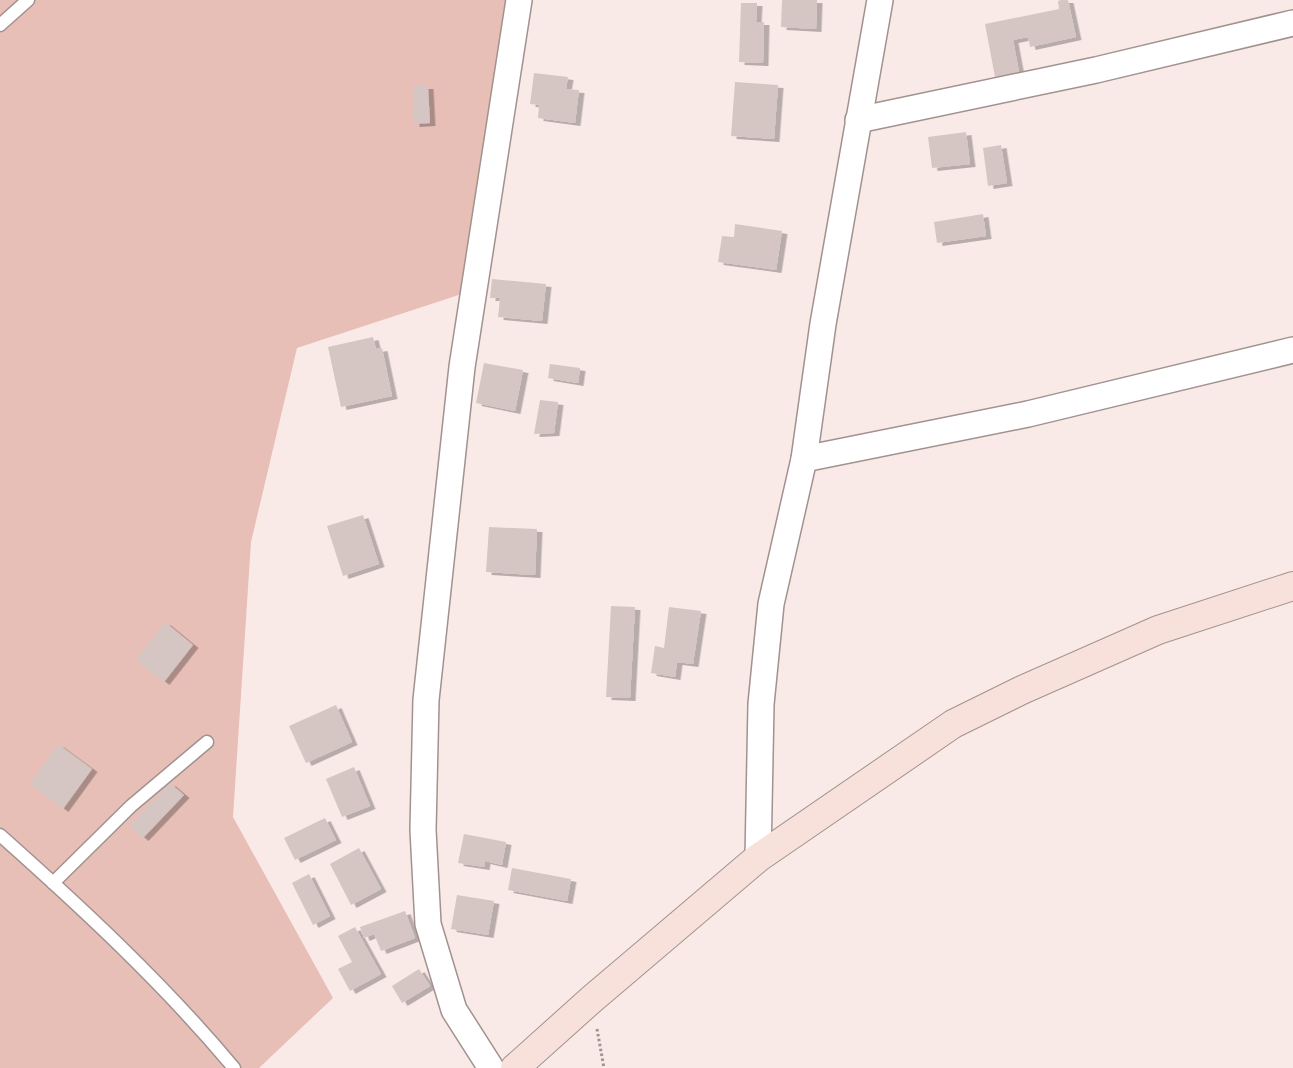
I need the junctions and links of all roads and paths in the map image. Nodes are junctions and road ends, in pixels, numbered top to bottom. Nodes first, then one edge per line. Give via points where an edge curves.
1 (28, 0) edge
2 (519, 0) edge
3 (880, 0) edge
4 (1293, 23) edge
5 (0, 25) edge
6 (858, 120) junction
7 (1293, 350) edge
8 (804, 459) junction
9 (1293, 586) edge
10 (207, 742) dead end
11 (0, 835) edge
12 (758, 858) junction
13 (53, 883) junction
14 (592, 999) junction
15 (234, 1068) edge
16 (491, 1068) edge
17 (515, 1068) edge
18 (604, 1068) edge

1 - 5 lane
2 - 16 street via 462,367 426,700 423,830 428,924 454,1010
3 - 6 street
4 - 6 street via 1096,70
6 - 8 street
7 - 8 street via 1028,414
8 - 12 street via 771,604 761,704
9 - 12 main road via 1158,630 953,724
10 - 13 lane via 131,806
11 - 13 lane
12 - 14 main road
13 - 15 lane via 198,1025
14 - 17 main road
14 - 18 path

